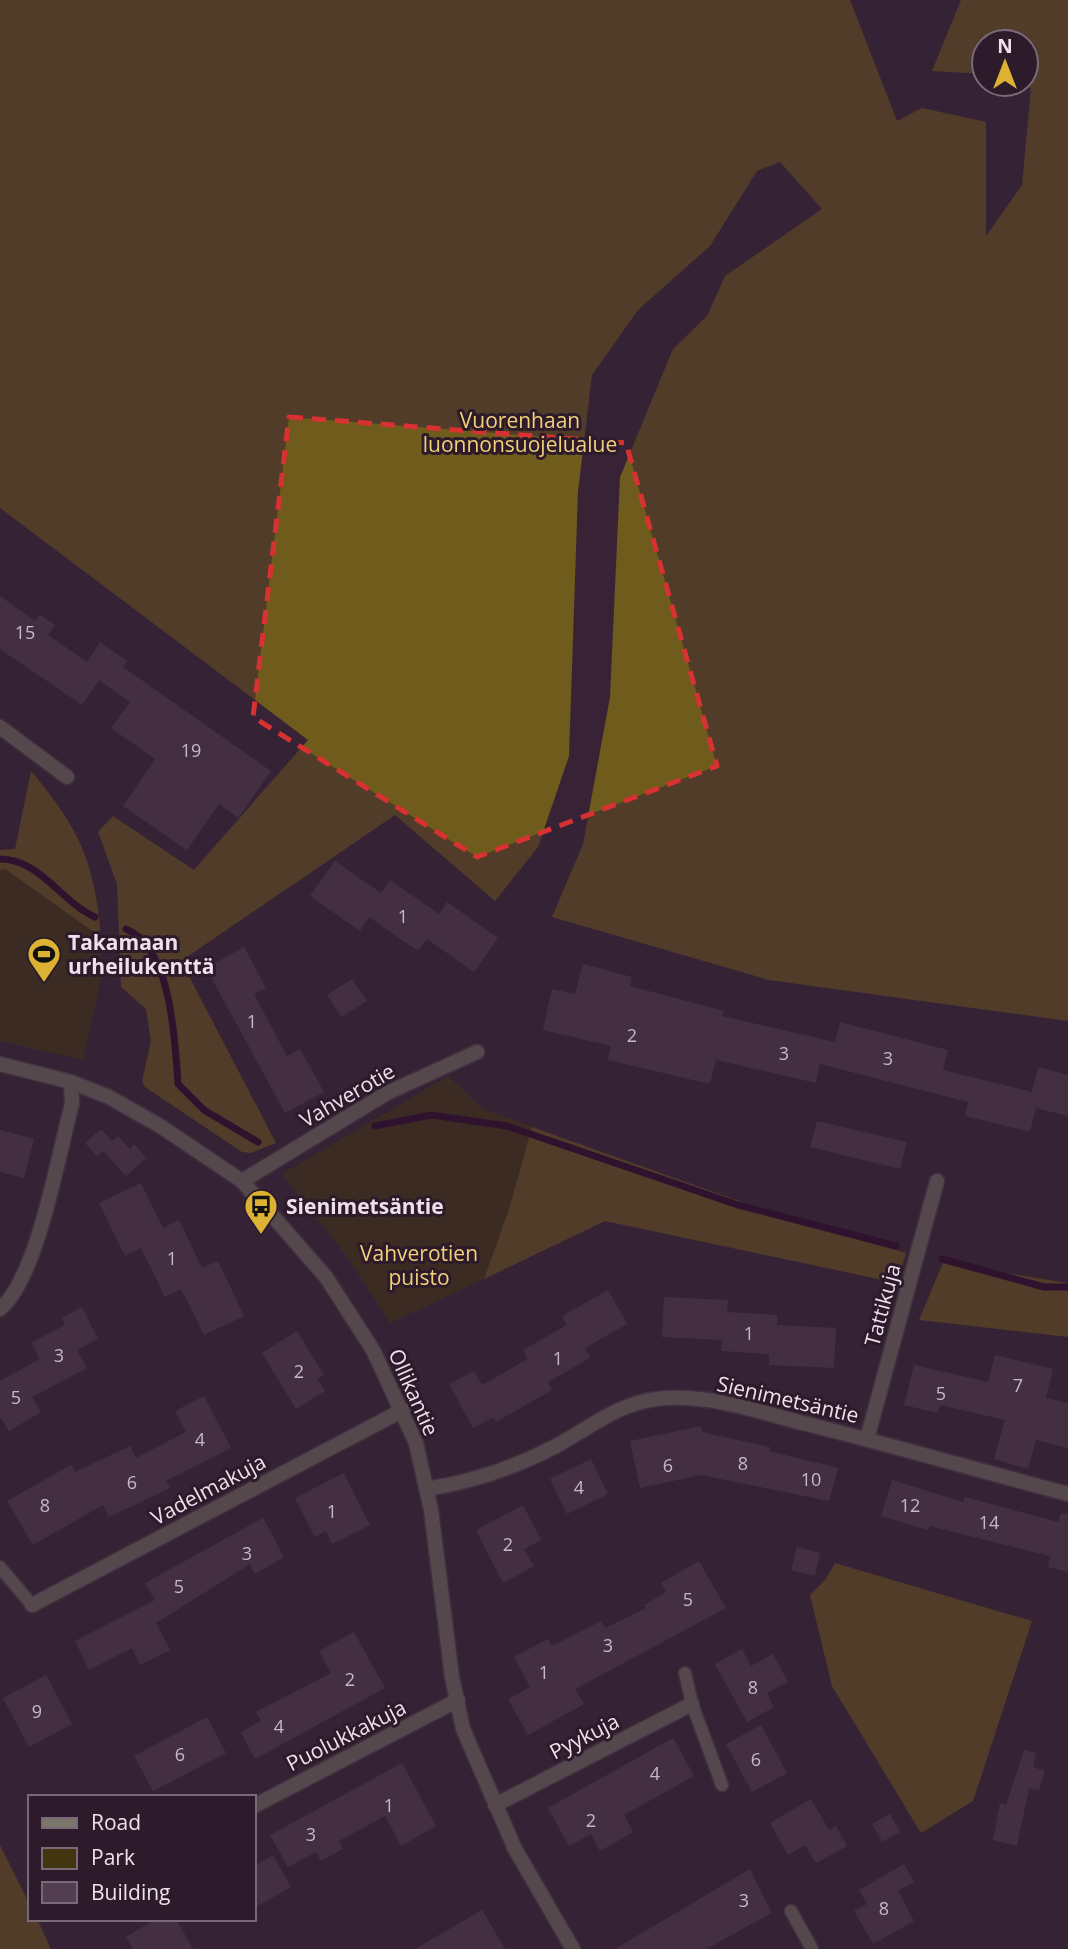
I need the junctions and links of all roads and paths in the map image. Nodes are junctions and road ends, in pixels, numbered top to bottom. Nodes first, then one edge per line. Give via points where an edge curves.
1 (0, 727) edge
2 (67, 776) dead end
3 (477, 1052) dead end
4 (0, 1064) edge
5 (71, 1082) junction
6 (242, 1181) junction
7 (937, 1181) dead end
8 (0, 1308) edge
9 (403, 1410) junction
10 (867, 1439) junction
11 (426, 1489) junction
12 (1068, 1494) edge
13 (0, 1567) edge
14 (32, 1605) joint
15 (685, 1673) dead end
16 (458, 1700) junction
17 (692, 1704) junction
18 (722, 1785) dead end
19 (495, 1805) junction
20 (256, 1806) edge
21 (792, 1911) dead end
22 (573, 1949) edge
23 (812, 1949) edge

1 - 2 street
3 - 6 street, Vahverotie via 387,1093
4 - 5 street, Ollikantie
5 - 6 street, Ollikantie via 160,1126
5 - 8 street via 72,1104 32,1257 10,1300
6 - 9 street, Ollikantie via 326,1277 373,1350
7 - 10 street, Tattikuja
9 - 11 street, Ollikantie
9 - 14 street, Vadelmakuja
10 - 11 street, Sienimetsäntie via 730,1405 693,1399 645,1401 499,1472
10 - 12 street, Sienimetsäntie
11 - 16 street, Ollikantie
13 - 14 lane
15 - 17 lane
16 - 19 street, Ollikantie via 463,1729
16 - 20 street, Puolukkakuja
17 - 18 lane
17 - 19 street, Pyykuja
19 - 22 street, Ollikantie via 515,1850
21 - 23 lane

